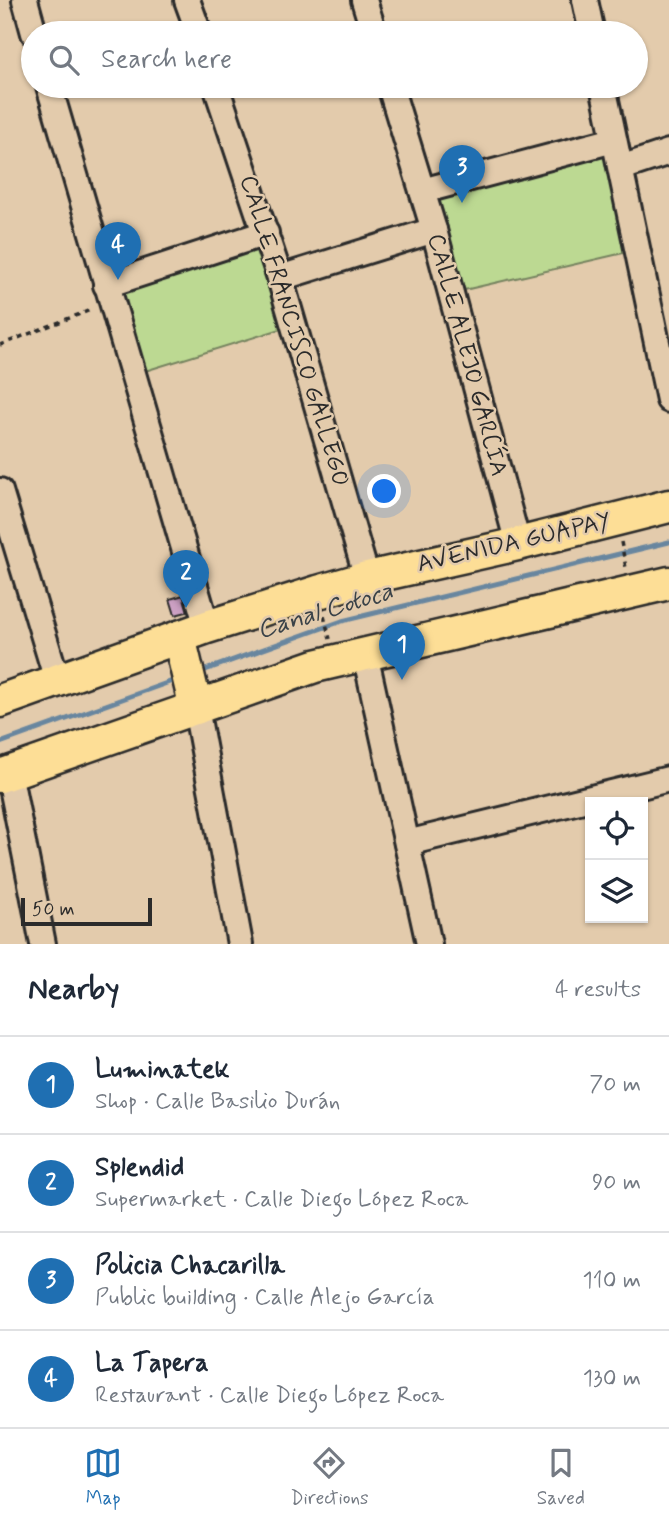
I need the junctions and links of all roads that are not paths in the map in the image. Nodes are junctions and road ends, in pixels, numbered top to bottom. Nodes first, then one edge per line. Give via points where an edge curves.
1 (24, 0) edge
2 (187, 0) edge
3 (364, 0) edge
4 (586, 0) edge
5 (30, 21) edge
6 (195, 21) edge
7 (370, 21) edge
8 (590, 21) edge
9 (52, 98) edge
10 (220, 98) edge
11 (394, 98) edge
12 (605, 98) edge
13 (614, 140) junction
14 (669, 152) edge
15 (621, 167) junction
16 (422, 191) junction
17 (433, 230) junction
18 (266, 233) junction
19 (280, 278) junction
20 (109, 293) junction
21 (669, 400) edge
22 (0, 491) edge
23 (669, 506) edge
24 (518, 544) junction
25 (367, 578) junction
26 (669, 583) edge
27 (190, 640) junction
28 (365, 654) junction
29 (57, 680) junction
30 (194, 699) junction
31 (0, 701) edge
32 (5, 774) edge
33 (669, 779) edge
34 (407, 843) junction
35 (43, 944) edge
36 (240, 944) edge
37 (429, 944) edge

1 - 5 street
2 - 6 street
3 - 7 street
4 - 8 street
9 - 20 street
10 - 18 street, CALLE FRANCISCO GALLEGO
11 - 16 street, CALLE ALEJO GARCÍA
12 - 13 street
13 - 15 street
13 - 16 street
14 - 15 street
15 - 21 street
16 - 17 street, CALLE ALEJO GARCÍA
17 - 19 street
17 - 24 street, CALLE ALEJO GARCÍA
18 - 19 street, CALLE FRANCISCO GALLEGO
18 - 20 street
19 - 25 street, CALLE FRANCISCO GALLEGO
20 - 27 street
22 - 29 street
23 - 24 main road, AVENIDA GUAPAY
24 - 25 main road, AVENIDA GUAPAY
25 - 27 main road, AVENIDA GUAPAY
26 - 28 main road
27 - 29 main road, AVENIDA GUAPAY
27 - 30 main road
28 - 30 main road
28 - 34 street
29 - 31 main road, AVENIDA GUAPAY
30 - 32 main road
30 - 36 street
32 - 35 street
33 - 34 street
34 - 37 street

